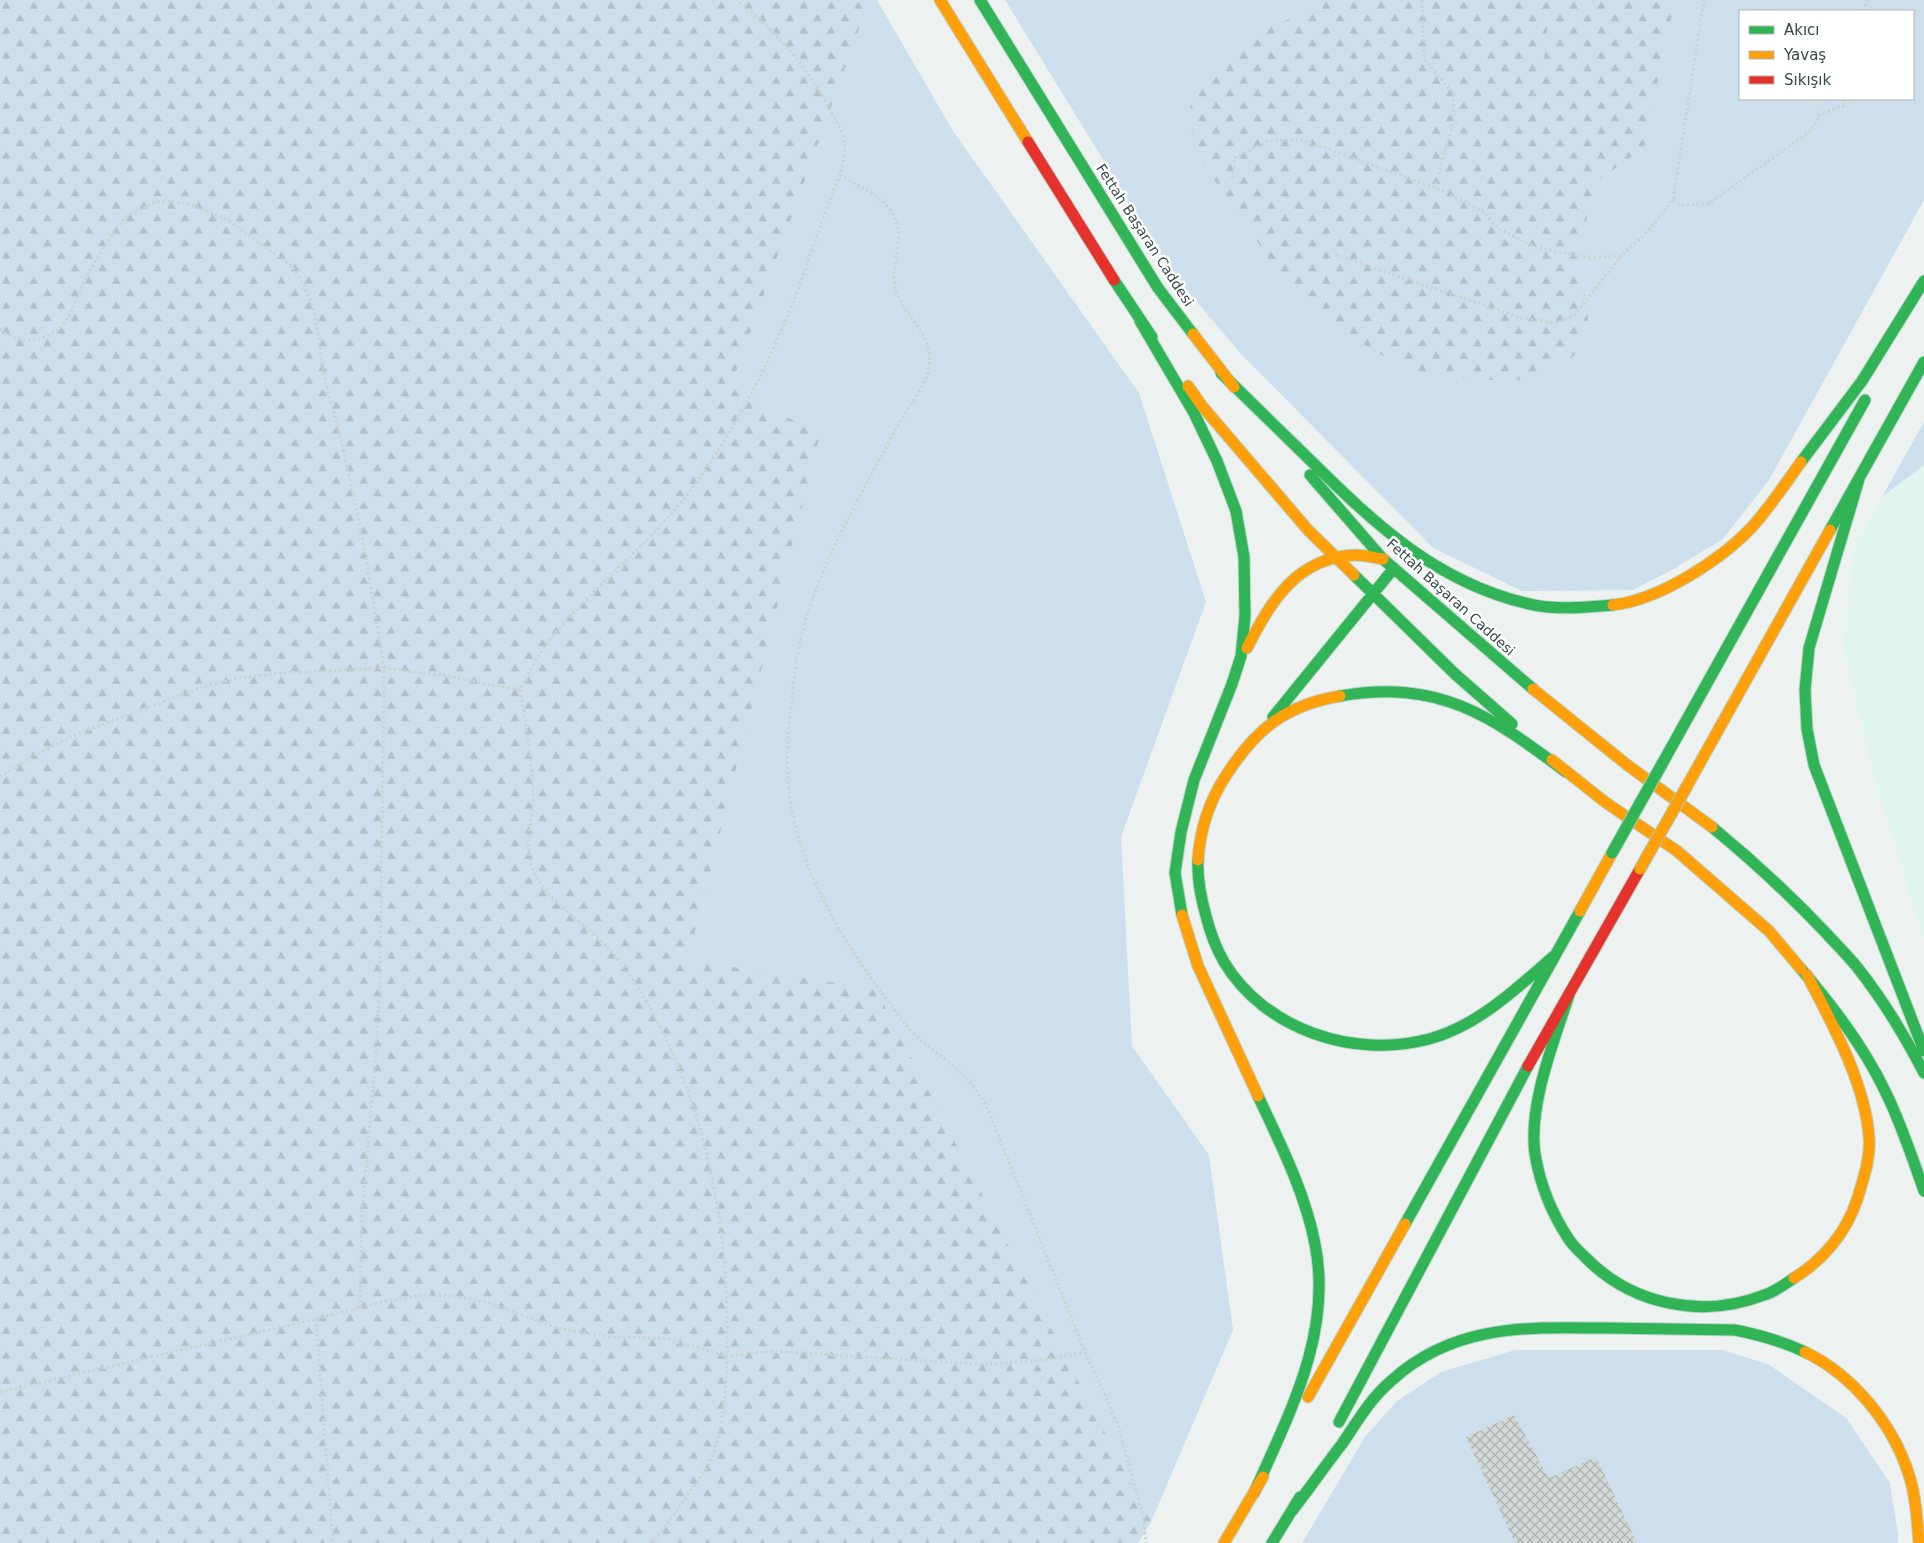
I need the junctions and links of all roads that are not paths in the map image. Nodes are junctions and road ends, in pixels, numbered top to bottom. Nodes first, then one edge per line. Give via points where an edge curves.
1 (940, 0) edge
2 (980, 0) edge
3 (1924, 281) edge
4 (1924, 295) edge
5 (1140, 321) junction
6 (1924, 362) edge
7 (1221, 372) junction
8 (1859, 479) junction
9 (1335, 558) junction
10 (1383, 559) junction
11 (1394, 568) junction
12 (1372, 594) junction
13 (1239, 664) junction
14 (1266, 726) junction
15 (1566, 772) junction
16 (1554, 956) junction
17 (1807, 975) junction
18 (1569, 995) junction
19 (1924, 1051) edge
20 (1924, 1073) edge
21 (1924, 1191) edge
22 (1254, 1493) junction
23 (1292, 1511) junction
24 (1224, 1543) edge
25 (1272, 1543) edge
26 (1919, 1543) edge

1 - 5 main road
2 - 7 main road, Fettah Başaran Caddesi via 1158,288
3 - 7 main road via 1862,382 1752,528 1714,561 1675,584 1637,599 1592,609 1547,608 1502,598 1478,590 1414,554 1345,495
4 - 16 main road, bridge
5 - 9 main road via 1202,406
5 - 13 main road via 1198,422 1223,474 1236,512 1244,552 1246,602
6 - 8 main road
7 - 10 main road, Fettah Başaran Caddesi
8 - 18 main road, bridge
8 - 19 main road via 1809,648 1804,690 1807,729 1814,766
9 - 10 main road via 1356,555
9 - 12 main road
9 - 13 main road via 1302,571 1280,591
10 - 11 main road, Fettah Başaran Caddesi
11 - 12 main road
11 - 20 main road, Fettah Başaran Caddesi via 1556,709 1697,814 1755,862 1856,966 1887,1009
12 - 14 main road
12 - 15 main road via 1454,674
13 - 22 main road via 1187,800 1175,875 1179,908 1186,936 1207,988 1306,1204 1318,1260 1319,1287 1318,1316 1305,1370
14 - 15 main road via 1291,711 1343,694 1372,692 1441,698 1474,710
14 - 16 main road via 1236,759 1212,797 1198,858 1201,898 1212,937 1228,967 1248,993 1266,1008 1294,1026 1330,1040 1365,1047 1395,1046 1430,1039 1462,1027 1501,1002
15 - 17 main road via 1677,851 1769,931
16 - 22 main road
17 - 18 main road via 1846,1052 1859,1087 1869,1138 1863,1181 1856,1205 1834,1244 1793,1282 1742,1303 1714,1308 1663,1303 1615,1284 1578,1253 1553,1217 1542,1187 1535,1152 1535,1122
17 - 21 main road via 1861,1047 1885,1090
18 - 23 main road via 1535,1053
22 - 24 main road
23 - 25 main road
23 - 26 main road via 1373,1399 1391,1380 1430,1352 1454,1342 1483,1333 1540,1327 1735,1330 1756,1332 1785,1341 1835,1370 1865,1397 1902,1454 1911,1483

